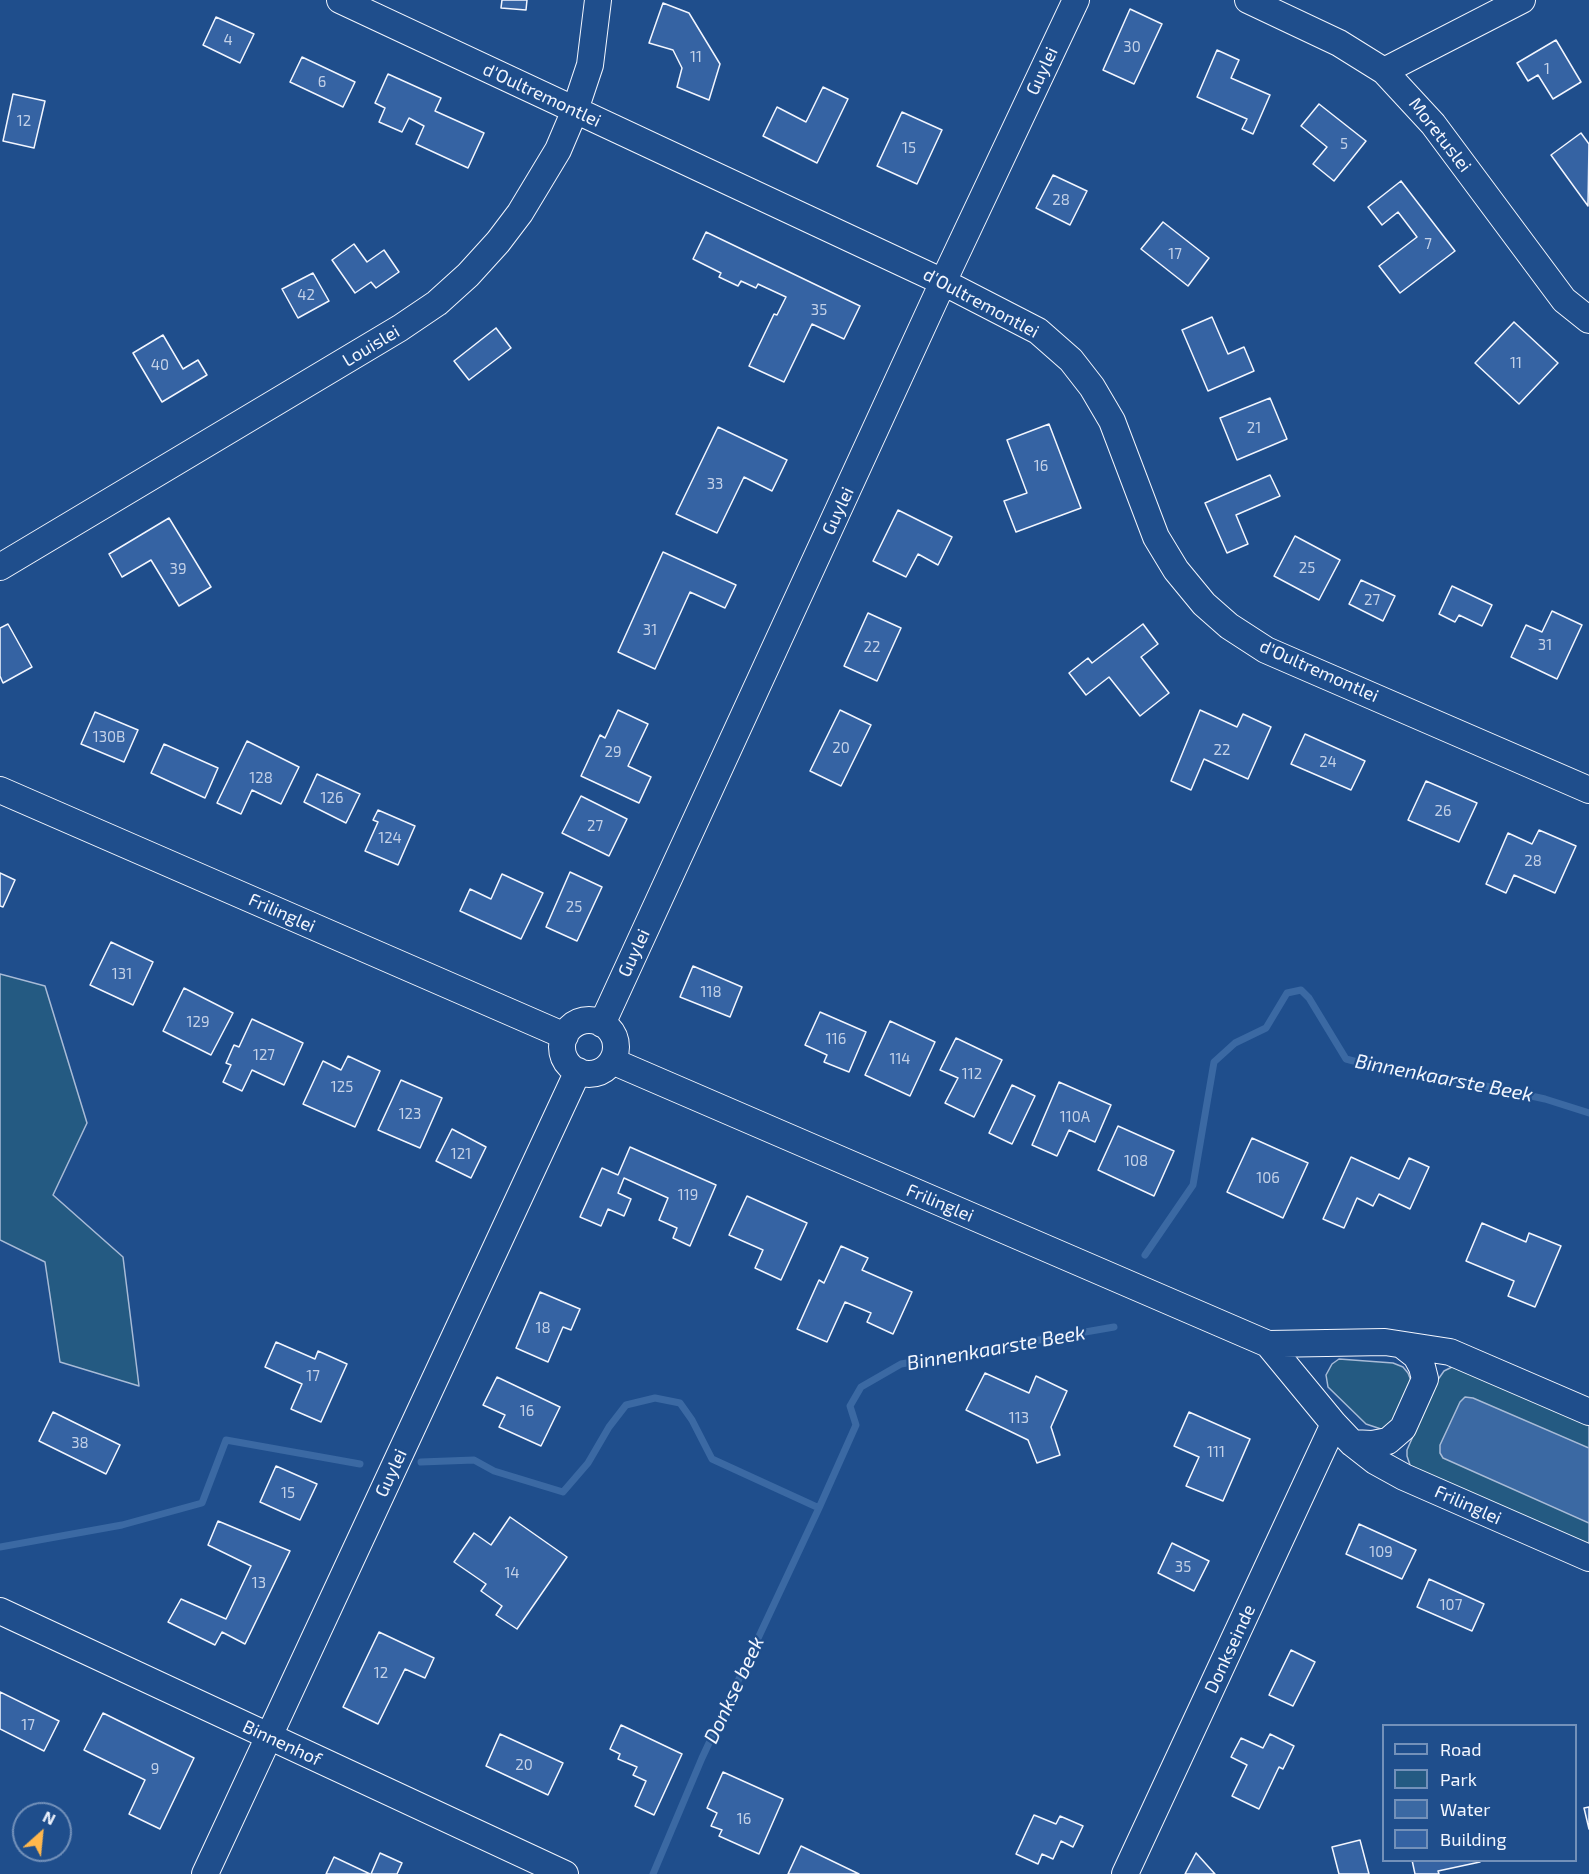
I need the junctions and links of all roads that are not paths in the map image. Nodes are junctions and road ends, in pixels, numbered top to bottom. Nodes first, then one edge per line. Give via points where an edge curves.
1 (340, 0) edge
2 (598, 0) edge
3 (1076, 0) edge
4 (1248, 0) edge
5 (1522, 0) edge
6 (1384, 70) junction
7 (575, 110) junction
8 (943, 282) junction
9 (1589, 320) edge
10 (0, 567) edge
11 (0, 790) edge
12 (1589, 790) edge
13 (602, 1024) junction
14 (564, 1036) junction
15 (612, 1061) junction
16 (578, 1071) junction
17 (1268, 1344) junction
18 (1402, 1345) junction
19 (1589, 1412) edge
20 (1334, 1424) junction
21 (1352, 1443) junction
22 (1589, 1558) edge
23 (0, 1611) edge
24 (269, 1737) junction
25 (205, 1874) edge
26 (565, 1874) edge
27 (1125, 1874) edge

1 - 7 street, d'Oultremontlei
2 - 7 street, Louislei via 590,65
3 - 8 street, Guylei
4 - 6 street, Moretuslei via 1339,43
5 - 6 street
6 - 9 street, Moretuslei via 1433,124 1564,300
7 - 8 street, d'Oultremontlei
7 - 10 street, Louislei via 556,153 520,213 468,275 437,303
8 - 12 street, d'Oultremontlei via 1038,331 1071,360 1112,421 1156,537 1176,570 1204,604 1229,626 1266,650
8 - 13 street, Guylei
11 - 14 street, Frilinglei
13 - 14 street via 584,1021
13 - 15 street via 616,1043
14 - 16 street via 563,1054
15 - 16 street via 596,1073
15 - 17 street, Frilinglei
16 - 24 street, Guylei
17 - 18 street, Frilinglei
17 - 20 street, Frilinglei
18 - 19 street, Frilinglei via 1450,1352
18 - 21 street via 1416,1356 1425,1379 1403,1428 1388,1441
20 - 21 street, Frilinglei
20 - 27 street, Donkseinde
21 - 22 street, Frilinglei via 1404,1477
23 - 24 street, Binnenhof
24 - 25 street, Guylei
24 - 26 street, Binnenhof

